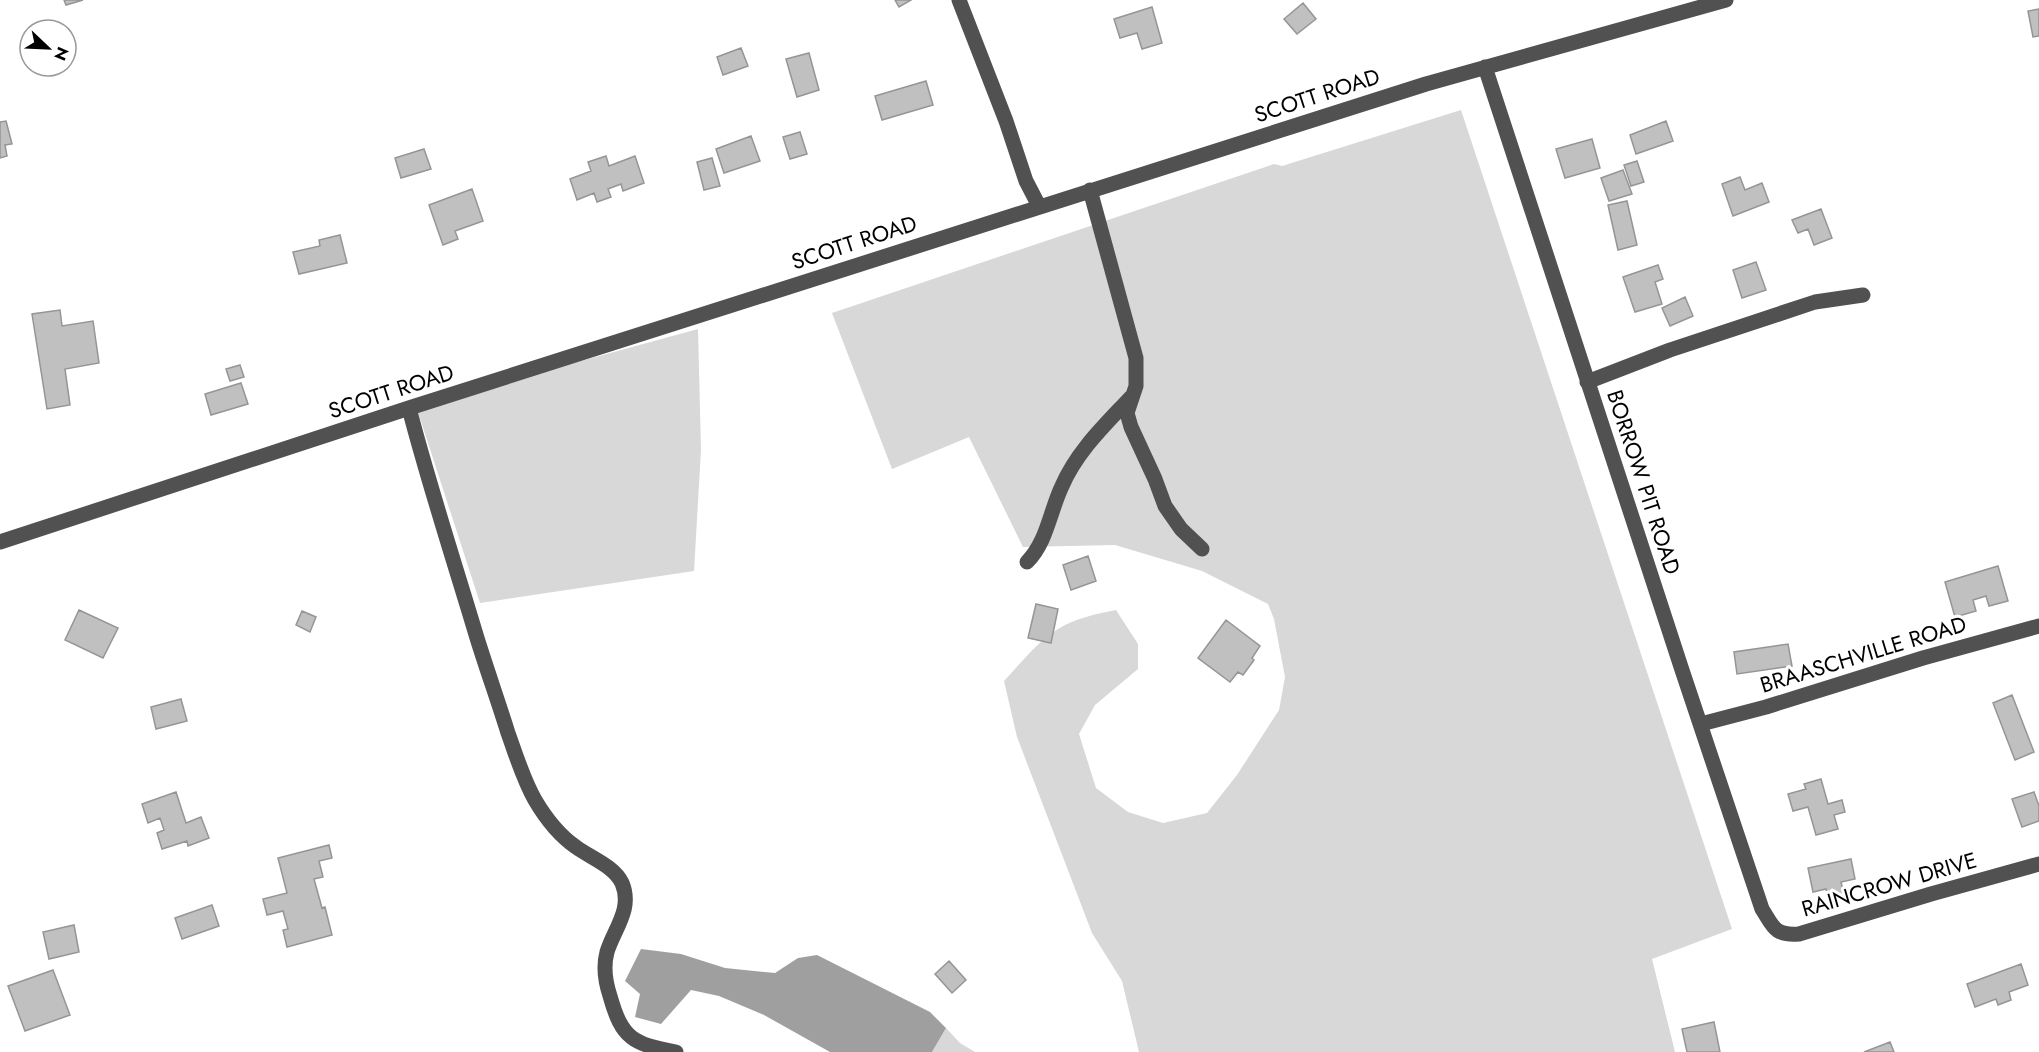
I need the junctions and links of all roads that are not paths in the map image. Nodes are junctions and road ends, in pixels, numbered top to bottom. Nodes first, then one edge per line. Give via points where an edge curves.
1 (959, 0) edge
2 (1726, 0) edge
3 (1485, 67) junction
4 (1090, 190) junction
5 (1040, 206) junction
6 (1863, 295) dead end
7 (1587, 382) junction
8 (1131, 397) junction
9 (409, 408) junction
10 (0, 542) edge
11 (1202, 549) dead end
12 (1027, 562) dead end
13 (2039, 626) edge
14 (1701, 724) junction
15 (2039, 864) edge
16 (1762, 909) joint
17 (676, 1052) edge

1 - 5 street via 1026,182
2 - 3 street, SCOTT ROAD
3 - 4 street, SCOTT ROAD
3 - 7 street, BORROW PIT ROAD
4 - 5 street, SCOTT ROAD
4 - 8 street via 1136,358 1136,386
5 - 9 street, SCOTT ROAD
6 - 7 street via 1815,302
7 - 14 street, BORROW PIT ROAD
8 - 11 street via 1127,413 1131,427 1165,506
8 - 12 street via 1075,460 1037,552
9 - 10 street, SCOTT ROAD
9 - 17 street via 487,671 522,772 535,800 560,832 612,870 623,886 625,911 608,951 605,969 616,1019 638,1042
13 - 14 street, BRAASCHVILLE ROAD
14 - 16 street, BORROW PIT ROAD
15 - 16 street, RAINCROW DRIVE via 1798,934 1773,928

